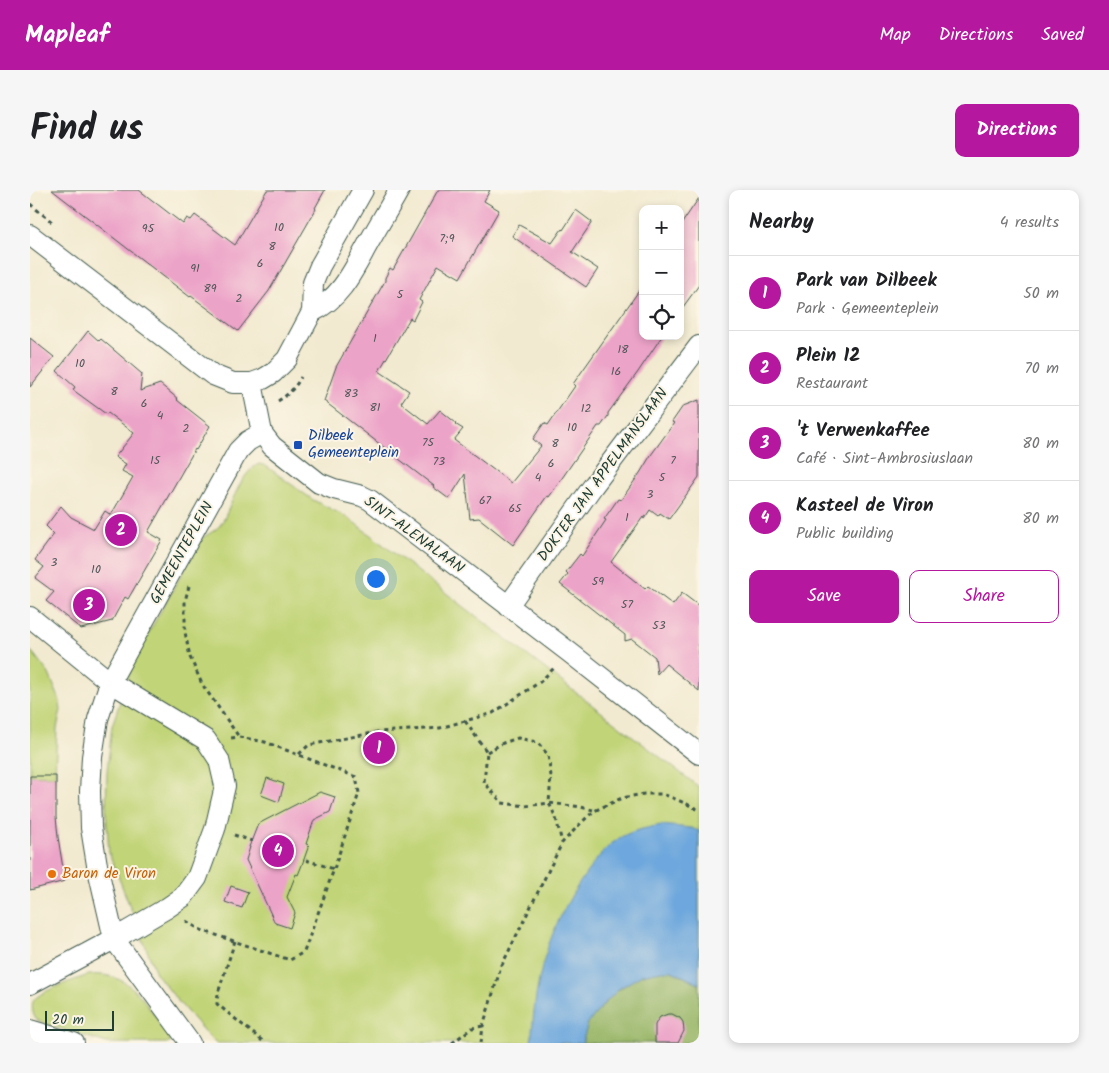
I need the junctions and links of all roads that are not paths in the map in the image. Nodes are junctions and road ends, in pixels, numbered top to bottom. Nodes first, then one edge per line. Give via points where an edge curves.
1 (363, 190) edge
2 (399, 190) edge
3 (30, 234) edge
4 (320, 266) junction
5 (345, 286) junction
6 (312, 312) junction
7 (699, 346) edge
8 (252, 383) junction
9 (262, 433) junction
10 (508, 606) junction
11 (30, 618) edge
12 (110, 682) junction
13 (699, 754) edge
14 (114, 939) junction
15 (30, 984) edge
16 (30, 1030) edge
17 (74, 1043) edge
18 (190, 1043) edge

1 - 4 street
2 - 5 street
3 - 8 street via 213,375 233,383
4 - 5 street via 326,280
4 - 6 street via 313,283
5 - 6 street via 327,304
6 - 8 street via 287,359 273,373
7 - 10 street, DOKTER JAN APPELMANSLAAN via 593,486
8 - 9 street
9 - 10 street, SINT-ALENALAAN via 272,446 319,482 370,500
9 - 12 street, GEMEENTEPLEIN via 238,451
10 - 13 street, SINT-ALENALAAN
11 - 12 street
12 - 14 street, GEMEENTEPLEIN via 98,719 90,790 97,865
12 - 14 street via 206,740 219,760 225,786 197,878 183,897
14 - 15 street
14 - 18 street, GEMEENTEPLEIN
16 - 17 street

